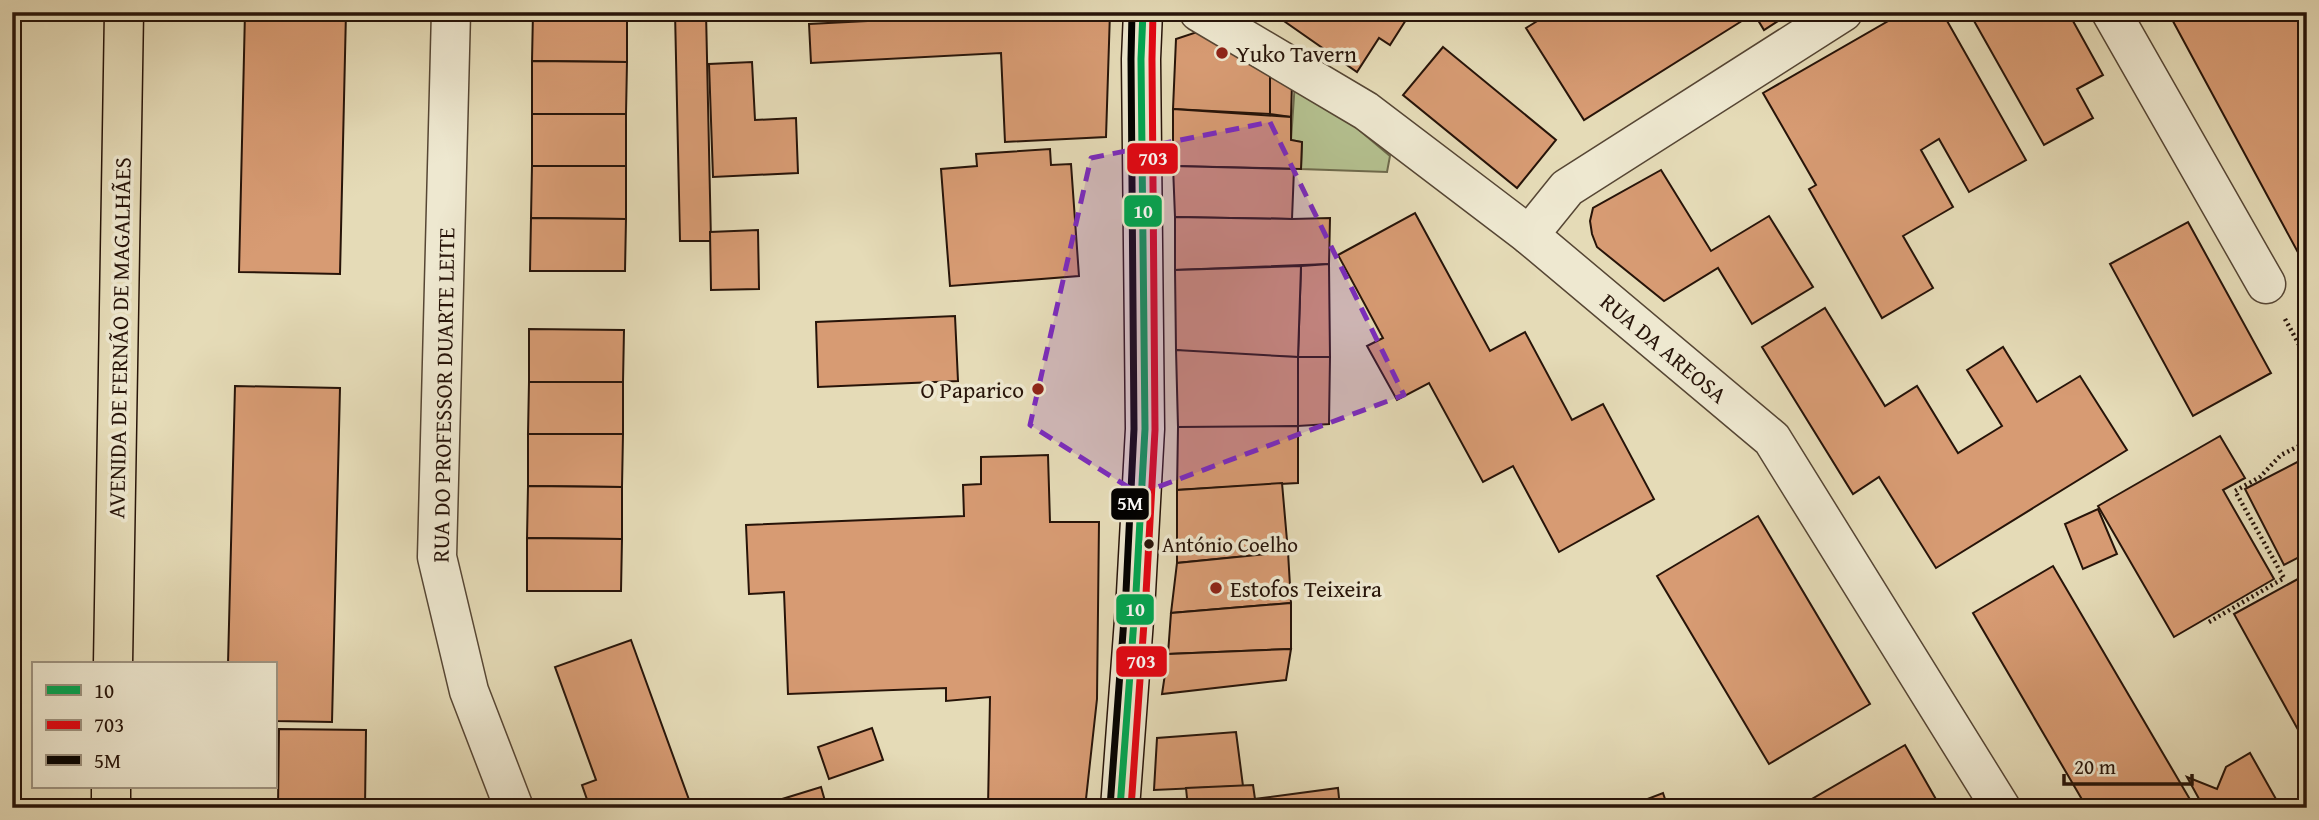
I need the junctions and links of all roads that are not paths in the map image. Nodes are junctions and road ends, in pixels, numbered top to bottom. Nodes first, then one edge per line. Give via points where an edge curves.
1 (124, 12) edge
2 (451, 12) edge
3 (1143, 12) edge
4 (1199, 12) edge
5 (1843, 12) edge
6 (2112, 12) edge
7 (1529, 235) junction
8 (2266, 284) dead end
9 (113, 662) edge
10 (111, 788) edge
11 (111, 808) edge
12 (514, 808) edge
13 (1120, 808) edge
14 (2001, 808) edge

1 - 9 main road, AVENIDA DE FERNÃO DE MAGALHÃES
2 - 12 street, RUA DO PROFESSOR DUARTE LEITE via 437,557 469,691
3 - 13 street via 1145,429
4 - 7 street, RUA DA AREOSA via 1366,111
5 - 7 street via 1567,188
6 - 8 street
7 - 14 street, RUA DA AREOSA via 1772,439
10 - 11 main road

